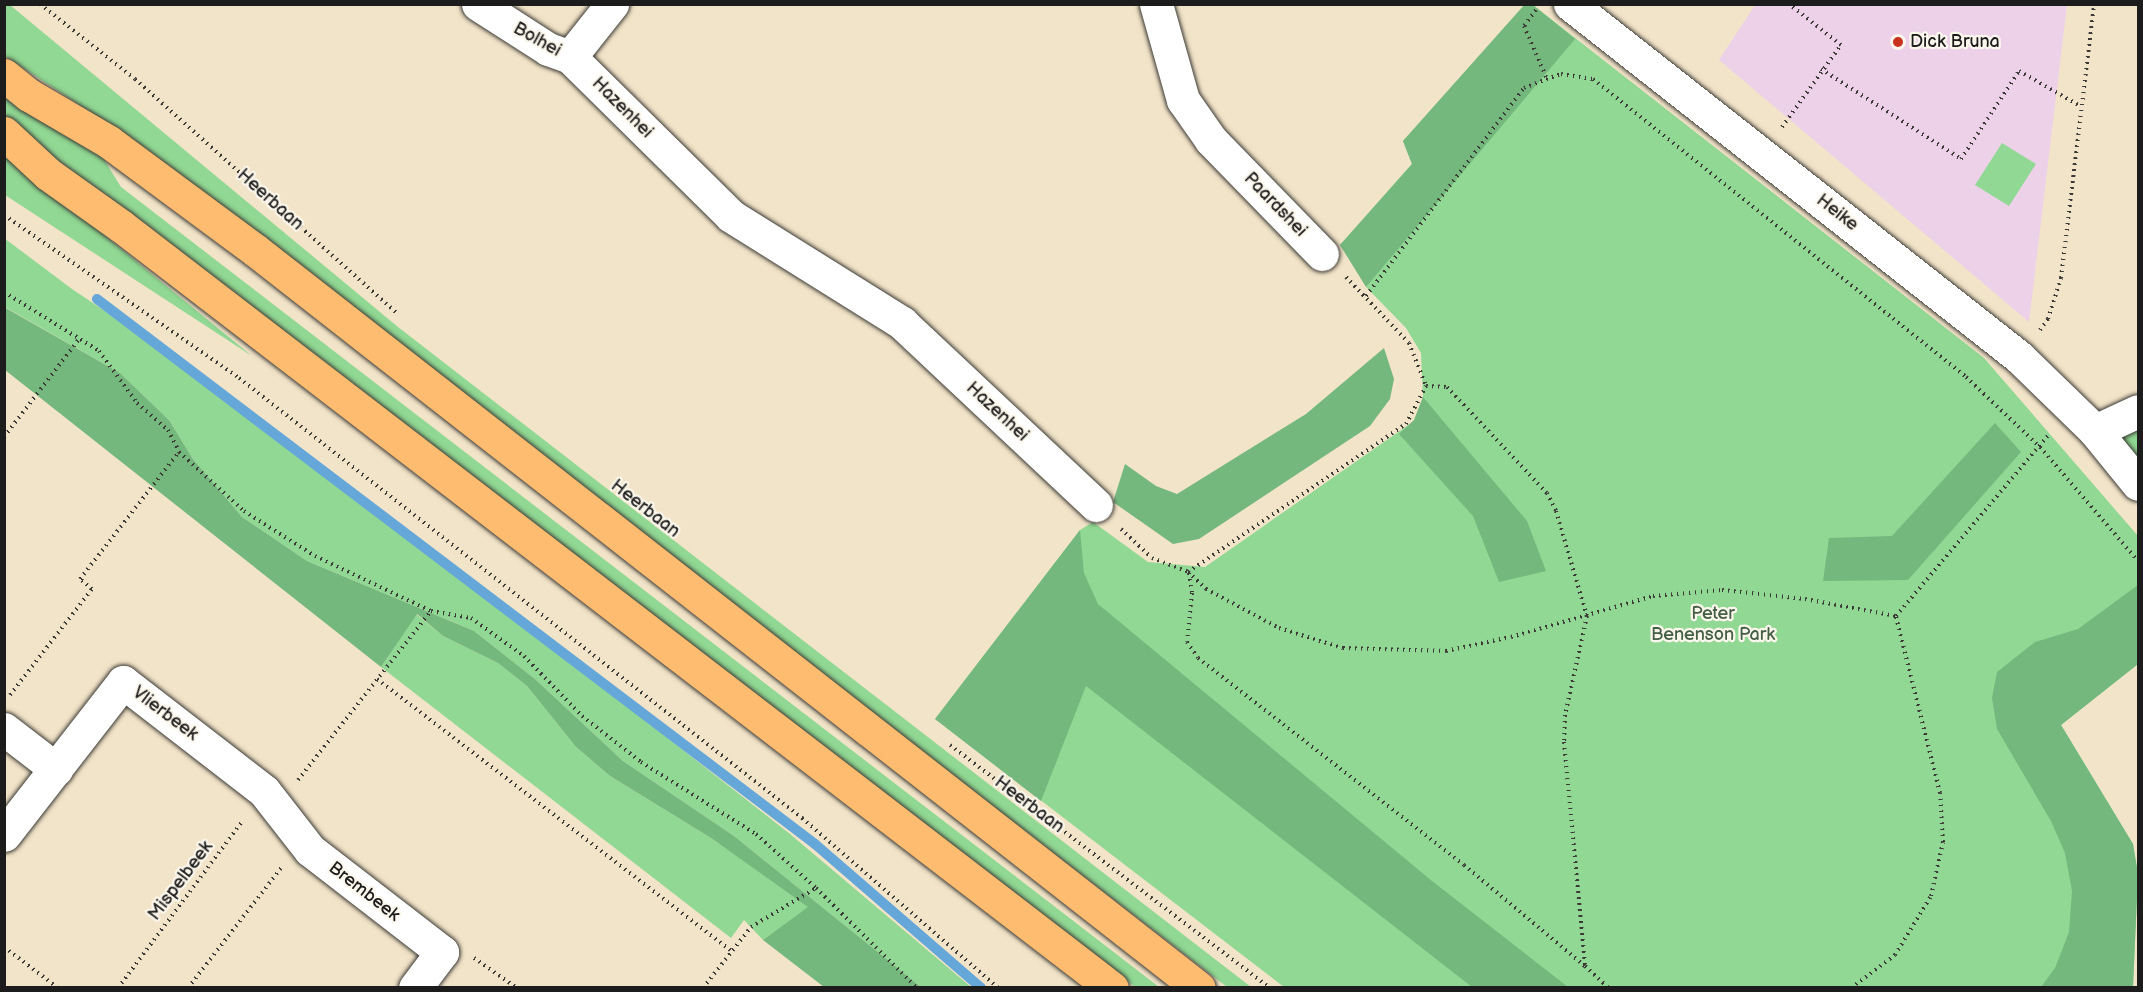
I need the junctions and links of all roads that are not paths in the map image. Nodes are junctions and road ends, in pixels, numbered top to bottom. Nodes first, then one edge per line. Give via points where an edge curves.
1 (478, 4) edge
2 (612, 4) edge
3 (1156, 4) edge
4 (1570, 4) edge
5 (570, 57) junction
6 (4, 75) edge
7 (4, 133) edge
8 (1322, 254) road end
9 (2139, 411) edge
10 (2095, 431) junction
11 (2139, 484) edge
12 (1096, 505) road end
13 (4, 729) edge
14 (56, 769) junction
15 (270, 799) joint
16 (4, 835) edge
17 (415, 987) edge
18 (1112, 987) edge
19 (1199, 987) edge

1 - 5 street, Bolhei via 548,49
2 - 5 street, Bolhei
3 - 8 street, Paardshei via 1184,100 1211,140
4 - 10 street, Heike via 2019,357
5 - 12 street, Hazenhei via 731,216 902,323
6 - 19 main road, Heerbaan via 109,142 255,249
7 - 18 main road via 48,174 121,226
9 - 10 street
10 - 11 street, Heike
13 - 14 street
14 - 15 street, Vlierbeek via 123,682
14 - 16 street, Vlierbeek
15 - 17 street, Brembeek via 303,841 442,952

